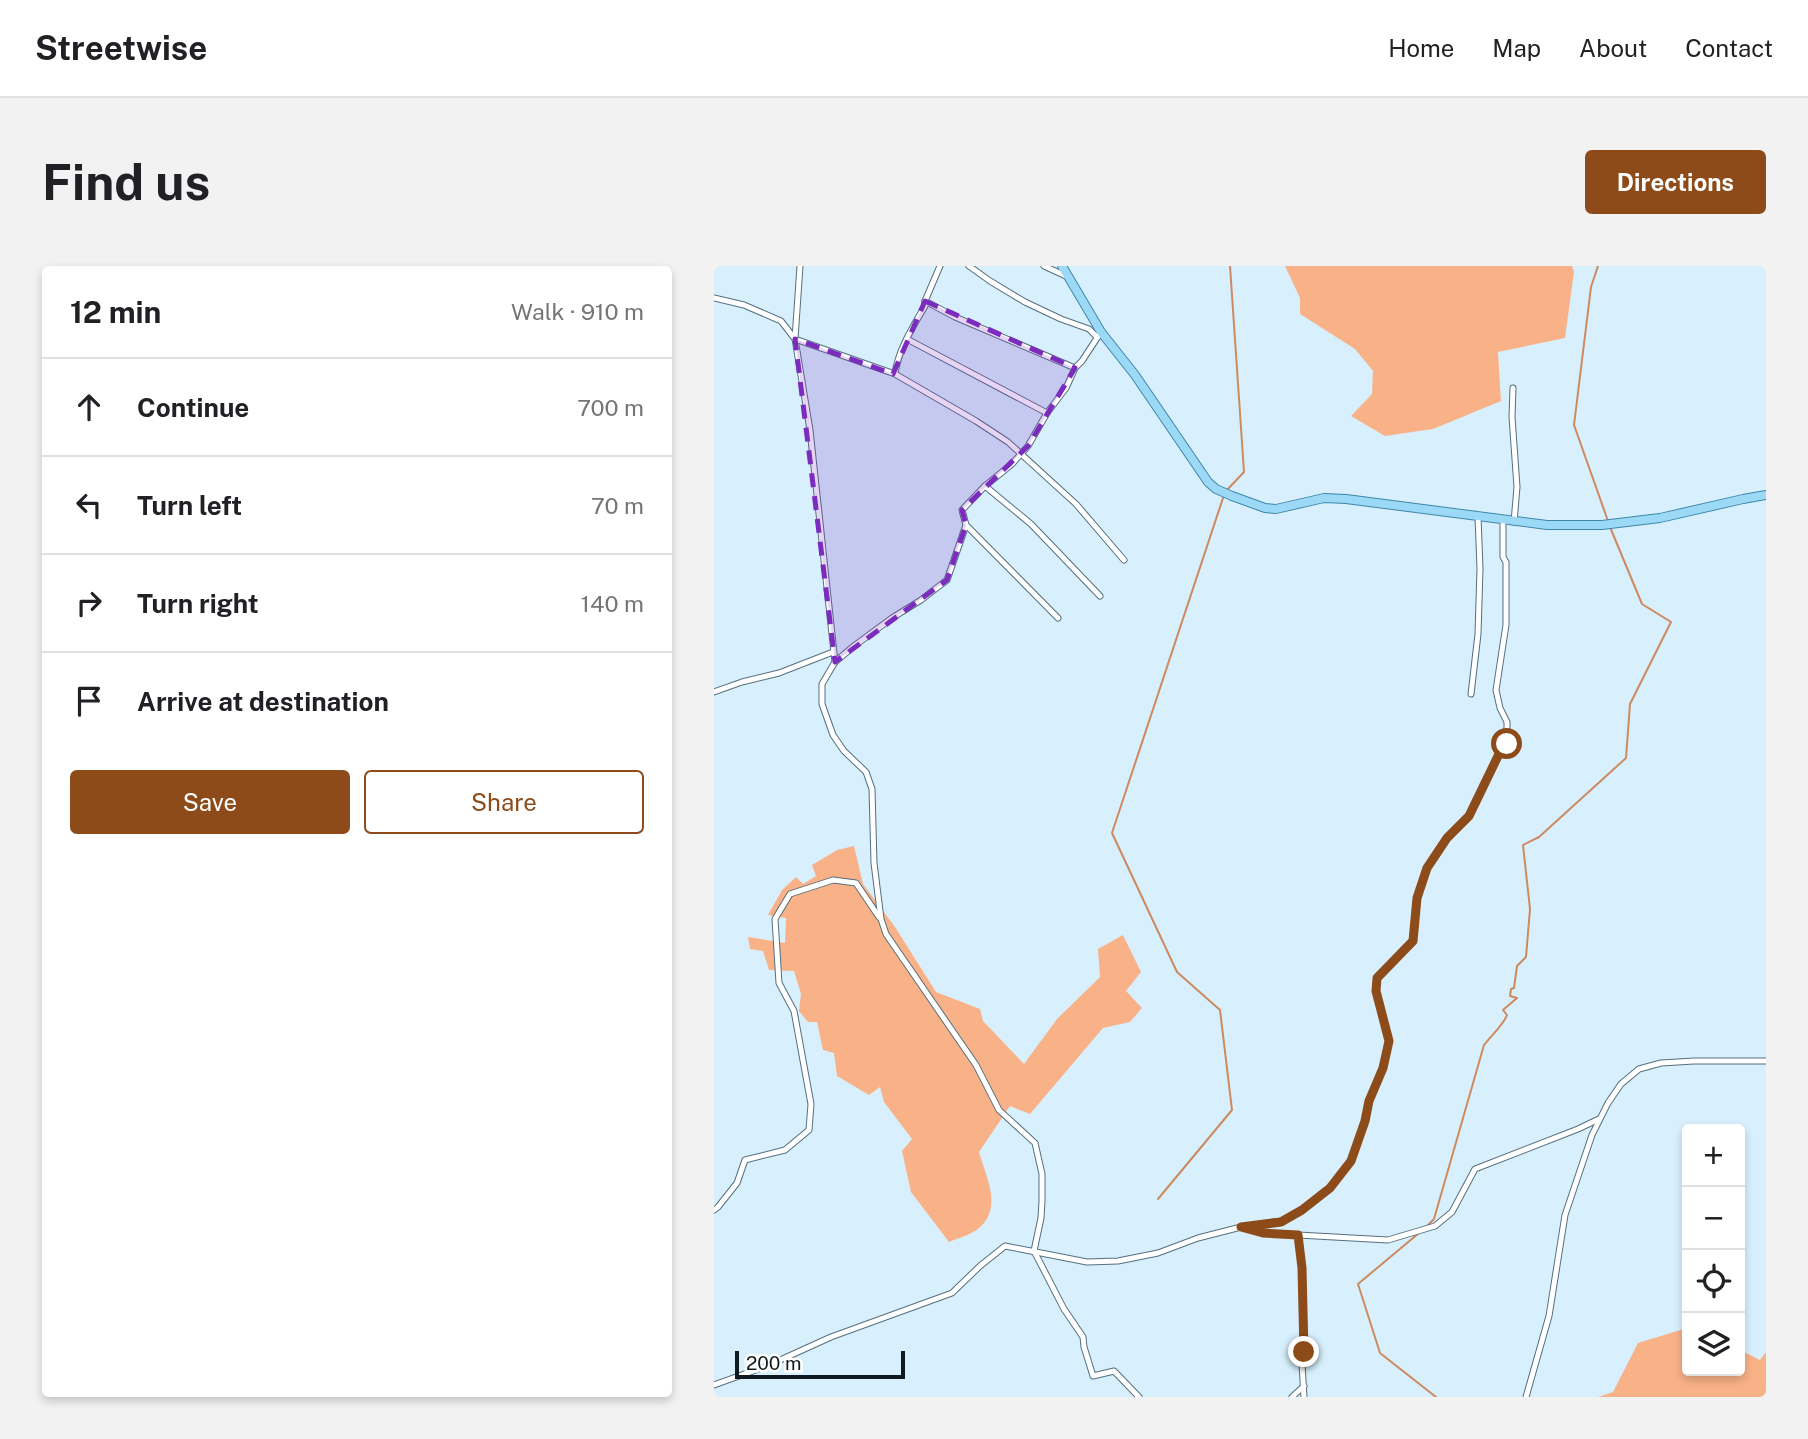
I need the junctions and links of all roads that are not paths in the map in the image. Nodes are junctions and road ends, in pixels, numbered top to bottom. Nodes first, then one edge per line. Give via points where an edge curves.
1 (800, 266) edge
2 (940, 266) edge
3 (969, 266) edge
4 (1044, 266) edge
5 (1062, 266) edge
6 (1069, 277) junction
7 (714, 298) edge
8 (925, 301) junction
9 (1099, 335) junction
10 (796, 339) junction
11 (907, 340) junction
12 (1075, 368) junction
13 (895, 374) junction
14 (1513, 388) dead end
15 (1046, 413) junction
16 (1020, 456) junction
17 (985, 486) junction
18 (1766, 495) edge
19 (1478, 516) junction
20 (1503, 520) junction
21 (1514, 522) junction
22 (966, 525) junction
23 (1124, 560) dead end
24 (1100, 596) dead end
25 (1058, 618) dead end
26 (834, 652) junction
27 (835, 662) junction
28 (714, 692) edge
29 (1471, 694) dead end
30 (880, 919) junction
31 (1766, 1061) edge
32 (1600, 1118) junction
33 (714, 1210) edge
34 (1241, 1227) junction
35 (1298, 1235) junction
36 (1034, 1251) junction
37 (714, 1385) edge
38 (1304, 1386) junction
39 (1139, 1397) edge
40 (1292, 1397) edge
41 (1304, 1397) edge
42 (1526, 1397) edge

1 - 10 street
2 - 8 street
3 - 9 street via 1025,302
4 - 6 street
5 - 6 main road
6 - 9 main road
7 - 10 street via 781,321
8 - 11 street
8 - 12 street
9 - 12 street
9 - 19 main road via 1135,375 1216,489 1265,508 1335,498
10 - 13 street
10 - 26 street
11 - 13 street
11 - 15 street
12 - 15 street
13 - 16 street via 976,421
14 - 21 street
15 - 16 street
16 - 17 street
16 - 23 street via 1076,504
17 - 22 street via 962,510
17 - 24 street via 1031,524
18 - 21 main road via 1660,518 1602,525
19 - 20 main road
19 - 29 street via 1478,634
20 - 21 main road
20 - 34 street via 1506,625 1496,690 1507,722 1507,744 1469,816 1427,868 1417,898 1413,941 1377,978 1389,1041 1351,1161 1330,1188 1302,1210 1281,1222
22 - 25 street
22 - 27 street via 947,580
26 - 27 street
26 - 28 street
27 - 30 street via 822,684 822,704 834,735 866,772 873,789 873,863
30 - 33 street via 856,883 833,880 790,894 775,919 779,983 794,1011 811,1104 809,1130 785,1150 745,1160 737,1183
30 - 36 street via 896,951 976,1065 999,1110 1034,1143 1042,1174
31 - 32 street via 1661,1063 1639,1069 1621,1084
32 - 35 street via 1475,1169 1452,1212 1435,1226 1388,1240
32 - 42 street via 1565,1215 1549,1316
34 - 35 street
34 - 36 street via 1118,1261 1087,1262
35 - 38 street
36 - 37 street via 1005,1246 952,1293
36 - 39 street via 1083,1338 1093,1376 1114,1371
38 - 40 street
38 - 41 street

